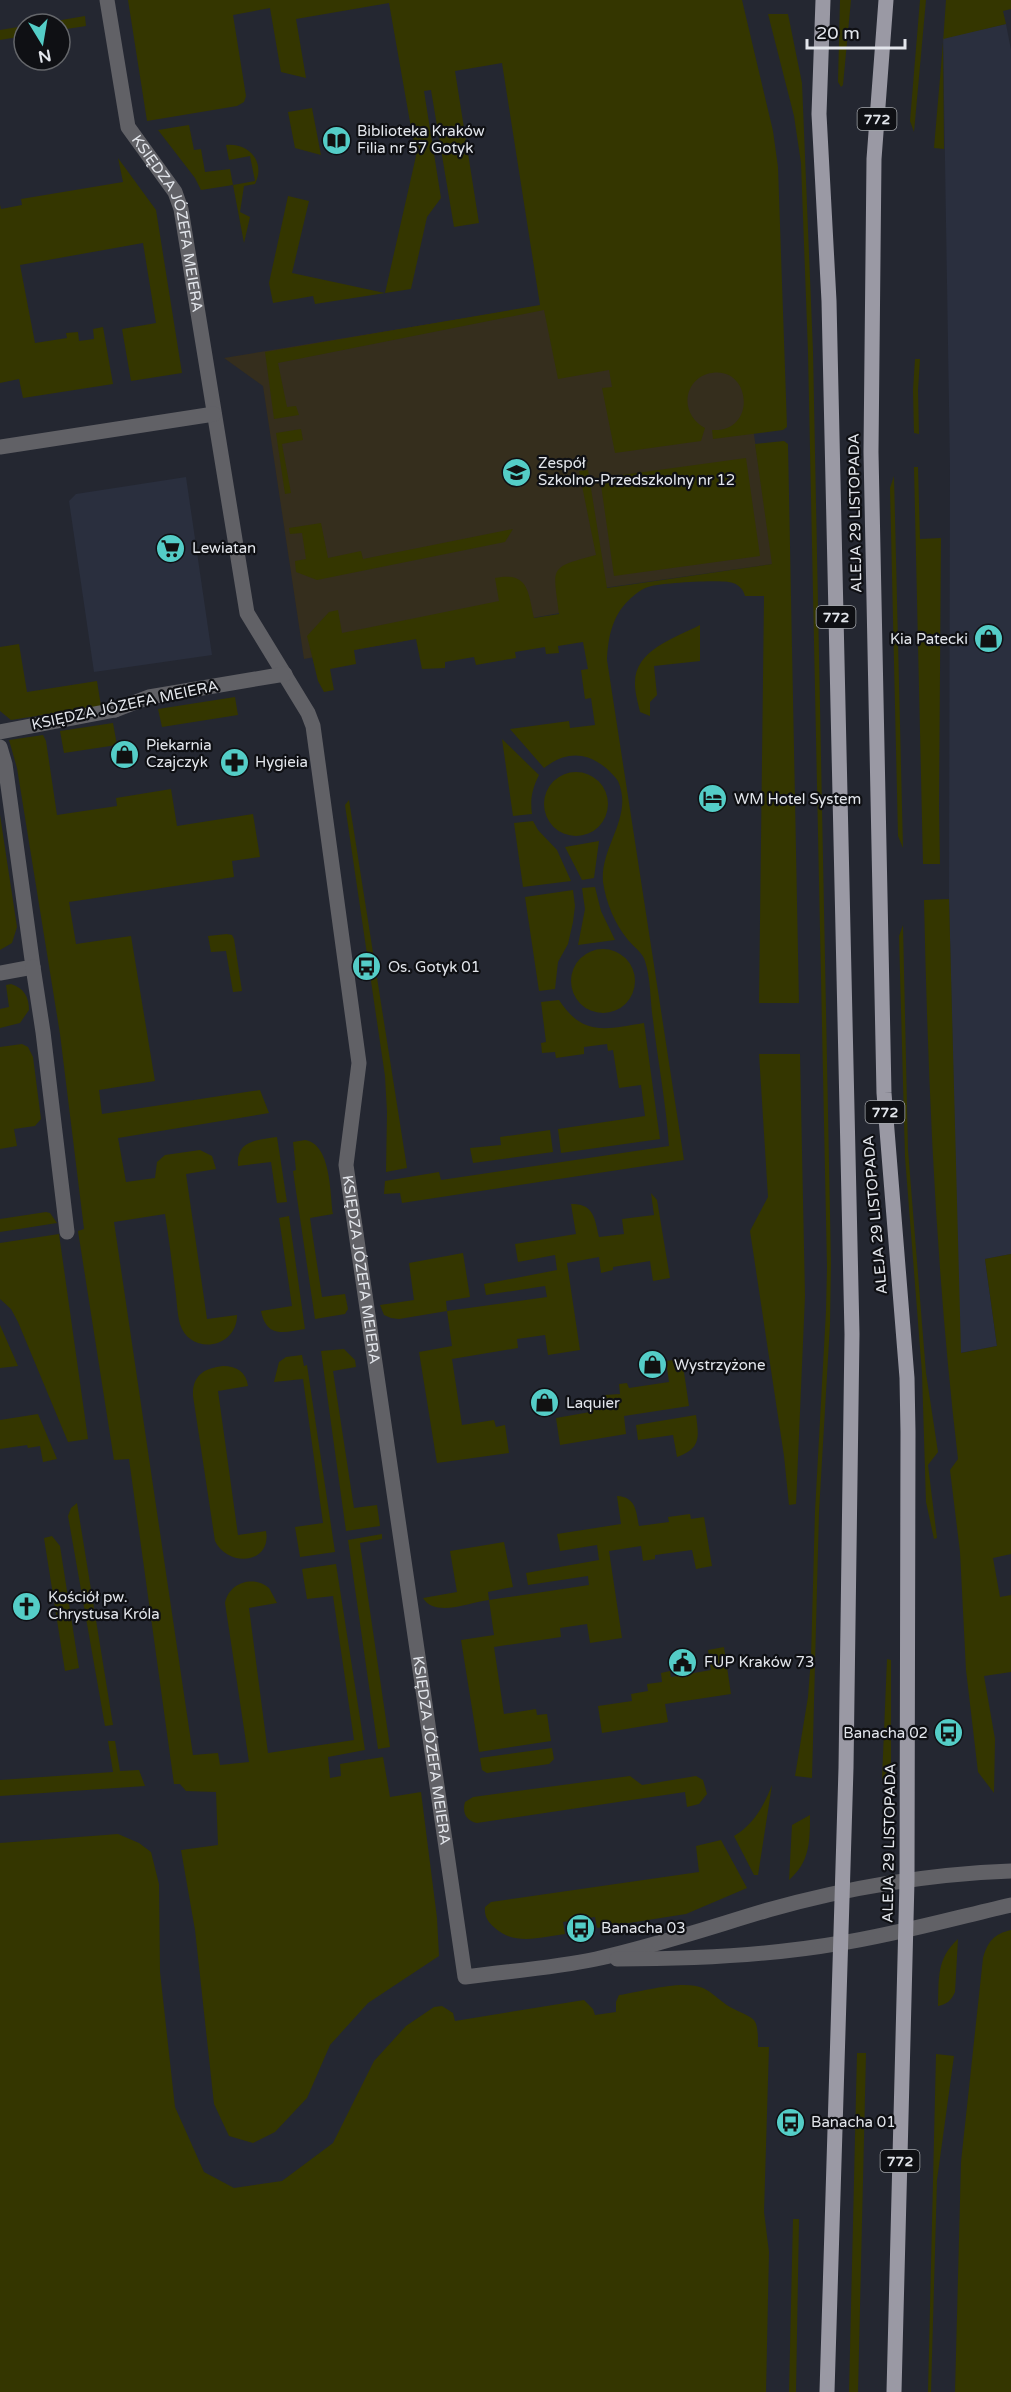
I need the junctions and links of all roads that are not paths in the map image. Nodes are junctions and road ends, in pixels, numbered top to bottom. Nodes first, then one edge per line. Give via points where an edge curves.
1 (107, 0) edge
2 (823, 0) edge
3 (886, 0) edge
4 (214, 414) junction
5 (0, 447) edge
6 (285, 674) junction
7 (0, 732) edge
8 (0, 747) edge
9 (33, 967) junction
10 (0, 973) edge
11 (68, 1232) dead end
12 (1011, 1871) edge
13 (907, 1881) junction
14 (842, 1893) junction
15 (1011, 1905) edge
16 (906, 1931) junction
17 (840, 1943) junction
18 (594, 1959) junction
19 (827, 2392) edge
20 (894, 2392) edge

1 - 4 street, KSIĘDZA JÓZEFA MEIERA via 128,127 179,200
2 - 14 main road, ALEJA 29 LISTOPADA / 772 via 819,114 829,301 852,1334
3 - 13 main road, ALEJA 29 LISTOPADA / 772 via 874,159 872,452 884,1093 908,1410
4 - 5 street
4 - 6 street, KSIĘDZA JÓZEFA MEIERA via 247,613
6 - 7 street, KSIĘDZA JÓZEFA MEIERA via 149,697 115,710
6 - 18 street, KSIĘDZA JÓZEFA MEIERA via 313,726 320,775 359,1063 346,1165 465,1977
8 - 9 street
9 - 10 street
9 - 11 street
12 - 13 street
13 - 14 street
13 - 16 main road, ALEJA 29 LISTOPADA / 772
14 - 17 main road, ALEJA 29 LISTOPADA / 772
14 - 18 street
15 - 16 street
16 - 17 street
16 - 20 main road, ALEJA 29 LISTOPADA / 772
17 - 18 street via 680,1959
17 - 19 main road, ALEJA 29 LISTOPADA / 772

